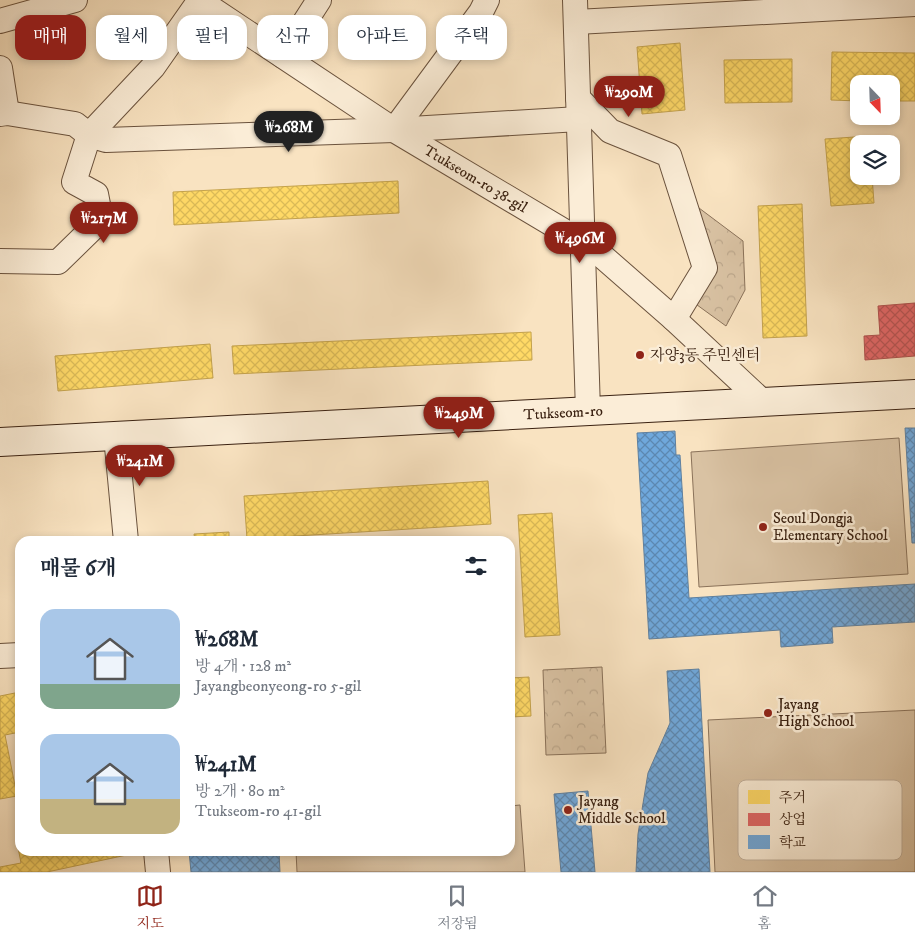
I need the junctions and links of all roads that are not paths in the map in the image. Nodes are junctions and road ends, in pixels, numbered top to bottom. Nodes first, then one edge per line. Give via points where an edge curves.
1 (75, 0) edge
2 (200, 0) edge
3 (487, 0) edge
4 (318, 1) edge
5 (915, 4) edge
6 (576, 11) edge
7 (309, 15) edge
8 (0, 21) edge
9 (257, 38) edge
10 (289, 60) edge
11 (0, 68) edge
12 (579, 109) junction
13 (4, 113) edge
14 (394, 130) junction
15 (89, 136) junction
16 (584, 244) junction
17 (0, 261) edge
18 (674, 319) junction
19 (915, 394) edge
20 (763, 402) junction
21 (588, 411) junction
22 (116, 436) junction
23 (0, 442) edge
24 (126, 536) edge
25 (15, 655) edge
26 (0, 656) edge
27 (156, 856) edge
28 (158, 872) edge

1 - 8 street
2 - 9 street, Ttukseom-ro 38-gil
2 - 15 street via 153,67
3 - 14 street
4 - 7 street
5 - 6 street
6 - 12 street
10 - 14 street, Ttukseom-ro 38-gil
11 - 13 street
12 - 14 street
12 - 16 street
12 - 18 street via 610,131 669,155 705,268
13 - 15 street via 75,124
14 - 15 street via 106,140
14 - 16 street, Ttukseom-ro 38-gil
15 - 17 street via 74,182 96,194 101,220 58,262
16 - 18 street, Ttukseom-ro 38-gil via 594,249
16 - 21 street
18 - 20 street, Ttukseom-ro 38-gil
19 - 20 main road, Ttukseom-ro
20 - 21 main road, Ttukseom-ro
21 - 22 main road, Ttukseom-ro
22 - 23 main road, Ttukseom-ro
22 - 24 street
25 - 26 street
27 - 28 street

